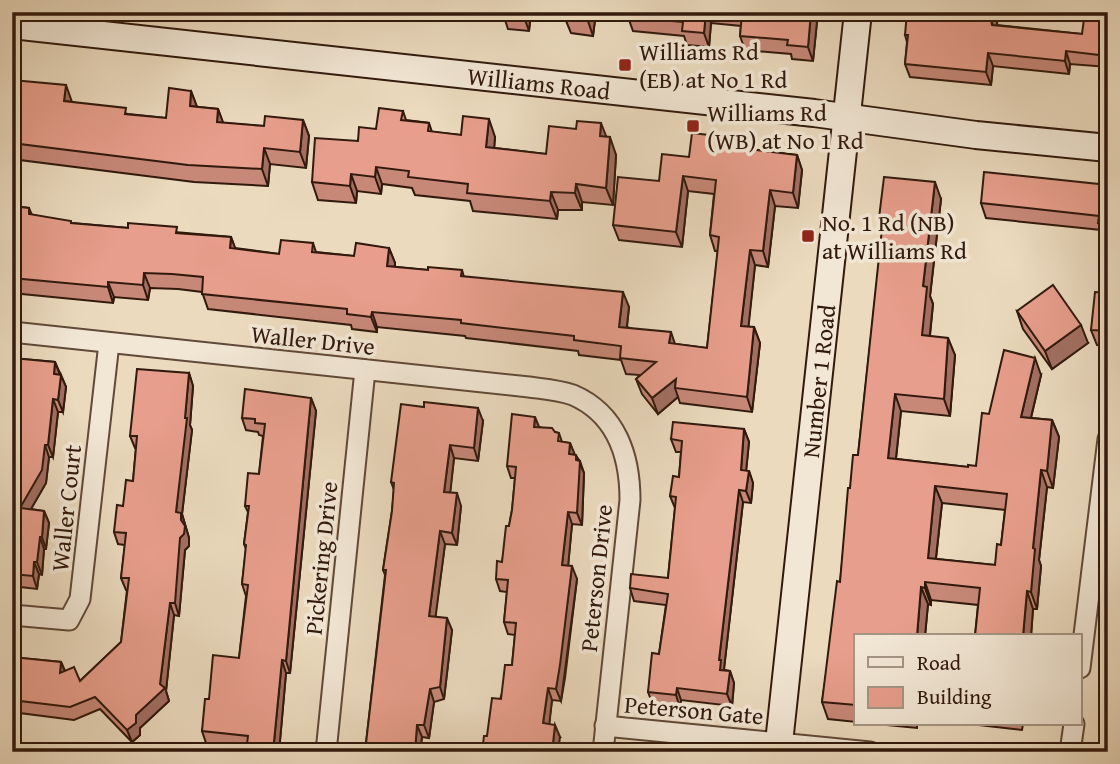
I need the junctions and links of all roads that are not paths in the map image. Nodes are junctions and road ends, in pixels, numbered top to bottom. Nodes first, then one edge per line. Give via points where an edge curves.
1 (858, 12) edge
2 (12, 25) edge
3 (846, 118) junction
4 (1108, 148) edge
5 (12, 332) edge
6 (109, 343) junction
7 (365, 370) junction
8 (602, 416) joint
9 (1108, 439) edge
10 (12, 615) edge
11 (1082, 652) edge
12 (605, 726) junction
13 (1074, 726) edge
14 (778, 747) edge
15 (326, 752) edge
16 (603, 752) edge
17 (870, 752) edge
18 (1070, 752) edge

1 - 3 street, Number 1 Road
2 - 3 street, Williams Road
3 - 4 street, Williams Road
3 - 14 street, Number 1 Road
5 - 6 street, Waller Drive
6 - 7 street, Waller Drive
6 - 10 street, Waller Court via 80,599 69,620
7 - 8 street, Waller Drive via 555,390 584,401
7 - 15 street, Pickering Drive
8 - 12 street, Peterson Drive via 626,456 630,481
9 - 11 street
12 - 14 street, Peterson Gate
12 - 16 street, Peterson Drive
13 - 18 street
14 - 17 street, Peterson Gate

